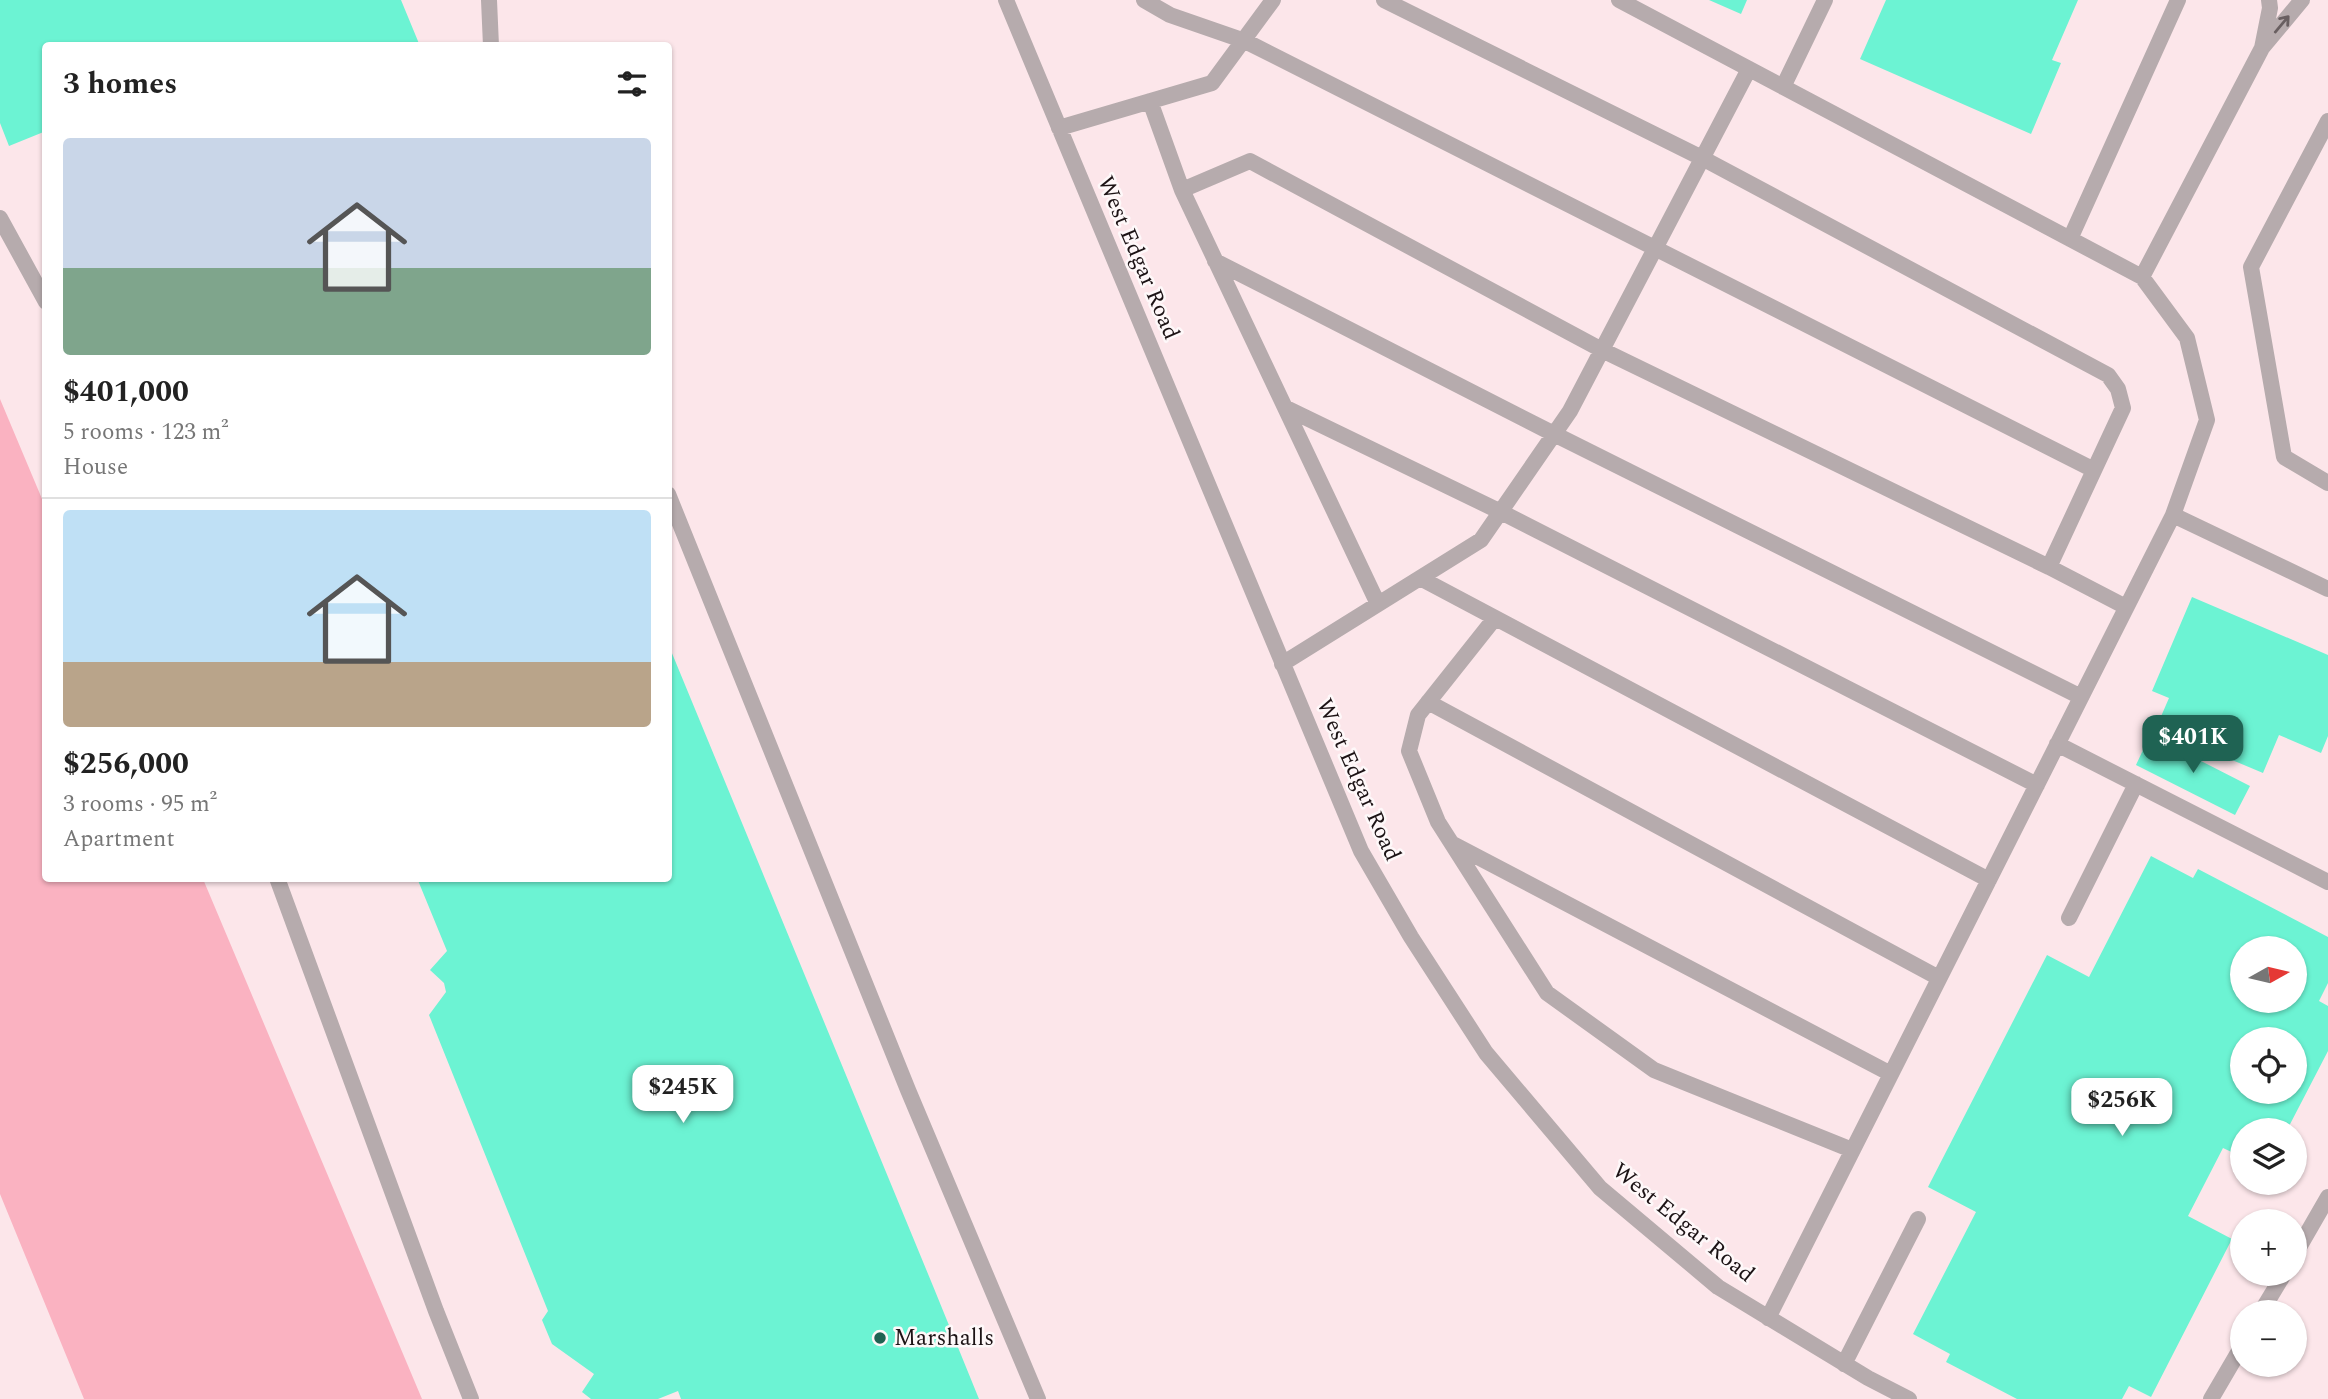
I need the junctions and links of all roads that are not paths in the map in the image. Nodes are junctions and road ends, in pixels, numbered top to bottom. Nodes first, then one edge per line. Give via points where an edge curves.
1 (489, 0) edge
2 (1006, 0) edge
3 (1144, 0) edge
4 (1273, 0) edge
5 (1384, 0) edge
6 (1619, 0) edge
7 (1825, 0) edge
8 (2178, 0) edge
9 (2269, 0) edge
10 (2302, 0) edge
11 (1245, 41) junction
12 (491, 42) edge
13 (2262, 48) junction
14 (1749, 69) junction
15 (1783, 87) junction
16 (1150, 101) junction
17 (2328, 121) edge
18 (1059, 128) junction
19 (1702, 158) junction
20 (1182, 190) junction
21 (0, 218) edge
22 (2070, 239) junction
23 (1655, 249) junction
24 (1215, 261) junction
25 (2142, 277) junction
26 (42, 295) edge
27 (1602, 350) junction
28 (1286, 408) junction
29 (1554, 434) junction
30 (2094, 470) junction
31 (2328, 483) edge
32 (672, 504) edge
33 (1501, 512) junction
34 (2173, 515) junction
35 (2049, 567) junction
36 (1420, 578) junction
37 (2328, 589) edge
38 (1378, 604) junction
39 (2126, 607) junction
40 (1495, 618) junction
41 (1282, 664) junction
42 (2081, 697) junction
43 (1428, 702) junction
44 (2057, 744) junction
45 (2137, 784) junction
46 (2037, 785) junction
47 (1451, 843) junction
48 (1989, 880) junction
49 (278, 882) edge
50 (2328, 882) edge
51 (2070, 918) dead end
52 (1939, 978) junction
53 (1891, 1074) junction
54 (1852, 1150) junction
55 (2328, 1197) edge
56 (1919, 1219) dead end
57 (2307, 1233) edge
58 (1768, 1318) junction
59 (1844, 1364) junction
60 (2230, 1367) edge
61 (471, 1399) edge
62 (1038, 1399) edge
63 (1909, 1399) edge
64 (2211, 1399) edge

1 - 12 lane
2 - 18 lane, West Edgar Road
3 - 11 lane via 1170,15
4 - 11 lane
5 - 19 lane
6 - 14 lane
7 - 15 lane
8 - 22 lane
9 - 13 lane
13 -> 10 lane
11 - 16 lane via 1212,83
11 - 23 lane
13 - 25 lane
14 - 15 lane
14 - 19 lane
15 - 22 lane
16 - 18 lane
16 - 20 lane
17 - 31 lane via 2251,267 2284,457
18 - 41 lane, West Edgar Road
19 - 23 lane
19 - 30 lane via 2108,375 2123,408
20 - 24 lane
20 - 27 lane via 1250,161
21 - 26 lane
22 - 25 lane
23 - 27 lane
23 - 30 lane
24 - 28 lane
24 - 29 lane
25 - 34 lane via 2187,338 2207,420
27 - 29 lane
27 - 35 lane
28 - 33 lane
28 - 38 lane
29 - 33 lane
29 - 42 lane
30 - 35 lane
32 - 62 lane
33 - 36 lane via 1481,540
33 - 46 lane
34 - 37 lane
34 - 39 lane
35 - 39 lane
36 - 38 lane
36 - 40 lane
38 - 41 lane
39 - 42 lane
40 - 43 lane
40 - 48 lane
41 - 58 lane, West Edgar Road via 1361,851 1486,1053 1600,1188 1718,1287
42 - 44 lane
43 - 47 lane via 1418,715 1409,751
43 - 52 lane
44 - 45 lane
44 - 46 lane
45 - 50 lane
45 - 51 lane
46 - 48 lane
47 - 53 lane
47 - 54 lane via 1547,993 1654,1070
48 - 52 lane
49 - 61 lane
52 - 53 lane
53 - 54 lane
54 - 58 lane
55 - 57 lane
56 - 59 lane
58 - 59 lane, West Edgar Road
59 - 63 lane, West Edgar Road
60 - 64 lane

